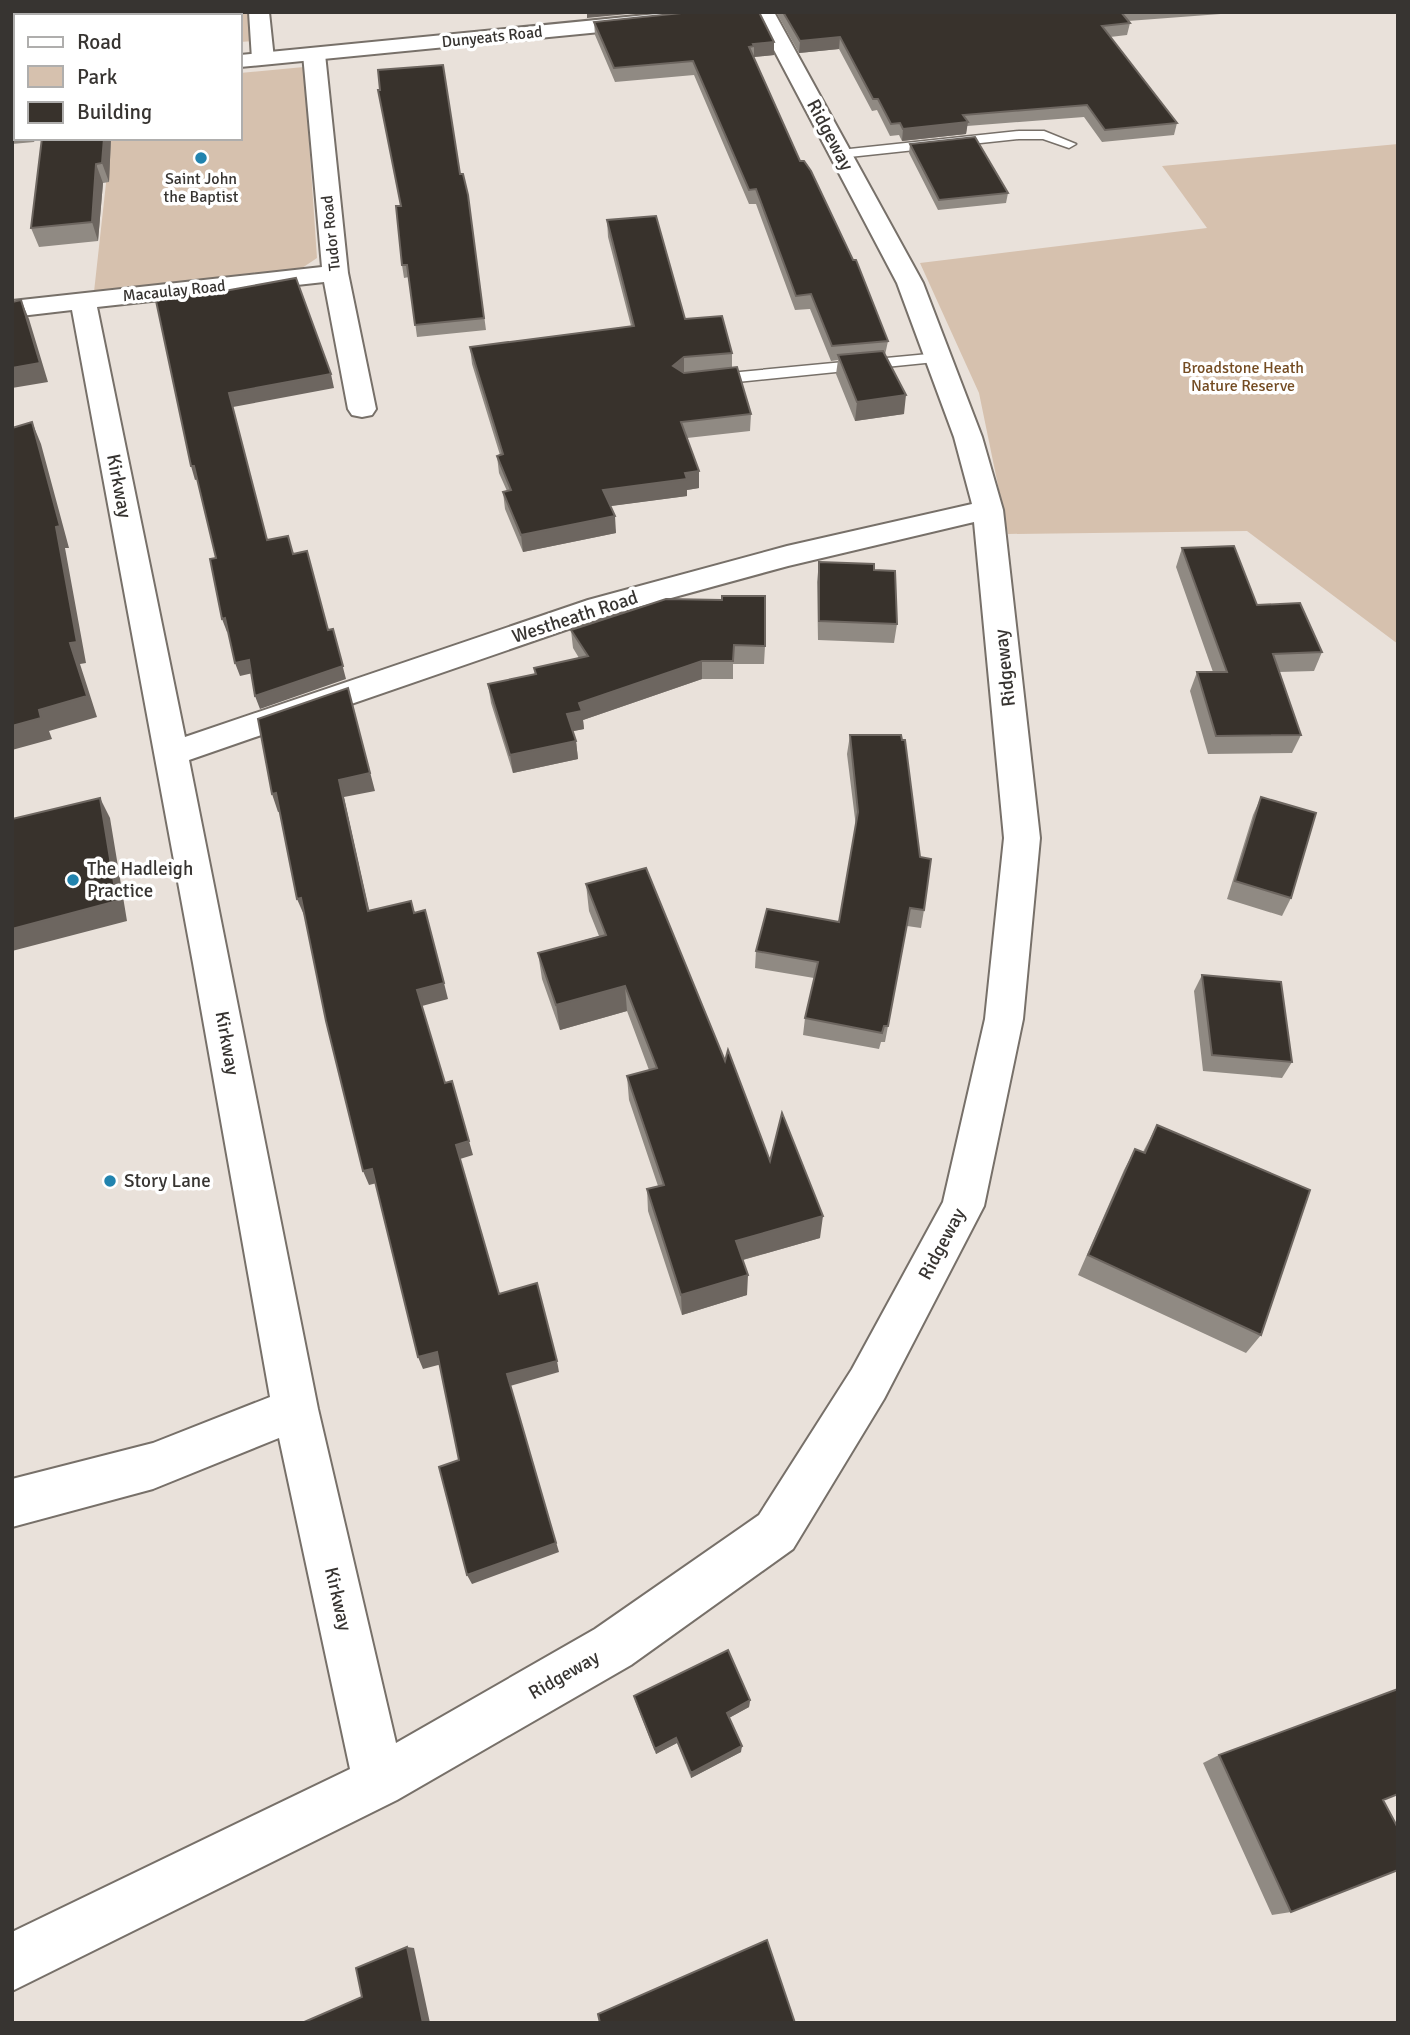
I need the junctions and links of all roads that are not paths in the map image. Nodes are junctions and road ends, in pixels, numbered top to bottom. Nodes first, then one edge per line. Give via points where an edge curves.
1 (259, 12) edge
2 (744, 12) edge
3 (764, 12) edge
4 (314, 54) junction
5 (263, 59) junction
6 (242, 61) edge
7 (1069, 144) dead end
8 (840, 154) junction
9 (335, 273) junction
10 (83, 302) junction
11 (12, 309) edge
12 (939, 358) junction
13 (696, 381) edge
14 (362, 409) dead end
15 (988, 510) junction
16 (171, 754) junction
17 (295, 1409) junction
18 (12, 1503) edge
19 (379, 1782) junction
20 (12, 1963) edge

1 - 5 street
2 - 4 street, Dunyeats Road
3 - 8 street, Ridgeway
4 - 5 street, Dunyeats Road
4 - 9 street, Tudor Road
5 - 6 street, Dunyeats Road
7 - 8 lane via 1044,135 1019,135
8 - 12 street, Ridgeway via 910,284
9 - 10 street, Macaulay Road
9 - 14 street, Tudor Road
10 - 11 street, Macaulay Road
10 - 16 street, Kirkway
12 - 13 lane
12 - 15 street, Ridgeway
15 - 16 street, Westheath Road via 787,556 599,607
15 - 19 street, Ridgeway via 1022,838 1004,1019 963,1206 868,1384 776,1532 613,1647
16 - 17 street, Kirkway
17 - 18 street via 153,1466
17 - 19 street, Kirkway
19 - 20 street, Ridgeway

